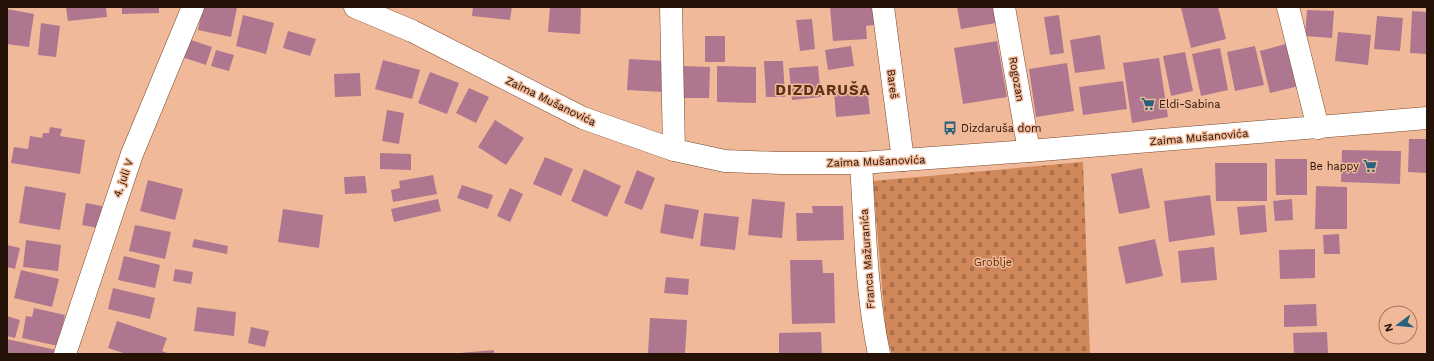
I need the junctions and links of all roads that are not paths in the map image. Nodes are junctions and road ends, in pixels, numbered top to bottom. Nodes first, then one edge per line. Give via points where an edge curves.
1 (193, 7) edge
2 (355, 7) edge
3 (671, 7) edge
4 (883, 7) edge
5 (1004, 7) edge
6 (1288, 7) edge
7 (1427, 118) edge
8 (1318, 128) junction
9 (674, 150) junction
10 (1029, 151) junction
11 (903, 160) junction
12 (861, 163) junction
13 (65, 354) edge
14 (879, 354) edge

1 - 13 street, 4. juli V via 132,154
2 - 9 street, Zaima Mušanovića via 412,32 584,118
3 - 9 street
4 - 11 street, Bareš
5 - 10 street, Rogozan
6 - 8 street
7 - 8 street, Zaima Mušanovića
8 - 10 street, Zaima Mušanovića
9 - 12 street, Zaima Mušanovića via 725,161
10 - 11 street, Zaima Mušanovića
11 - 12 street, Zaima Mušanovića
12 - 14 street, Franca Mažuranića via 867,275

